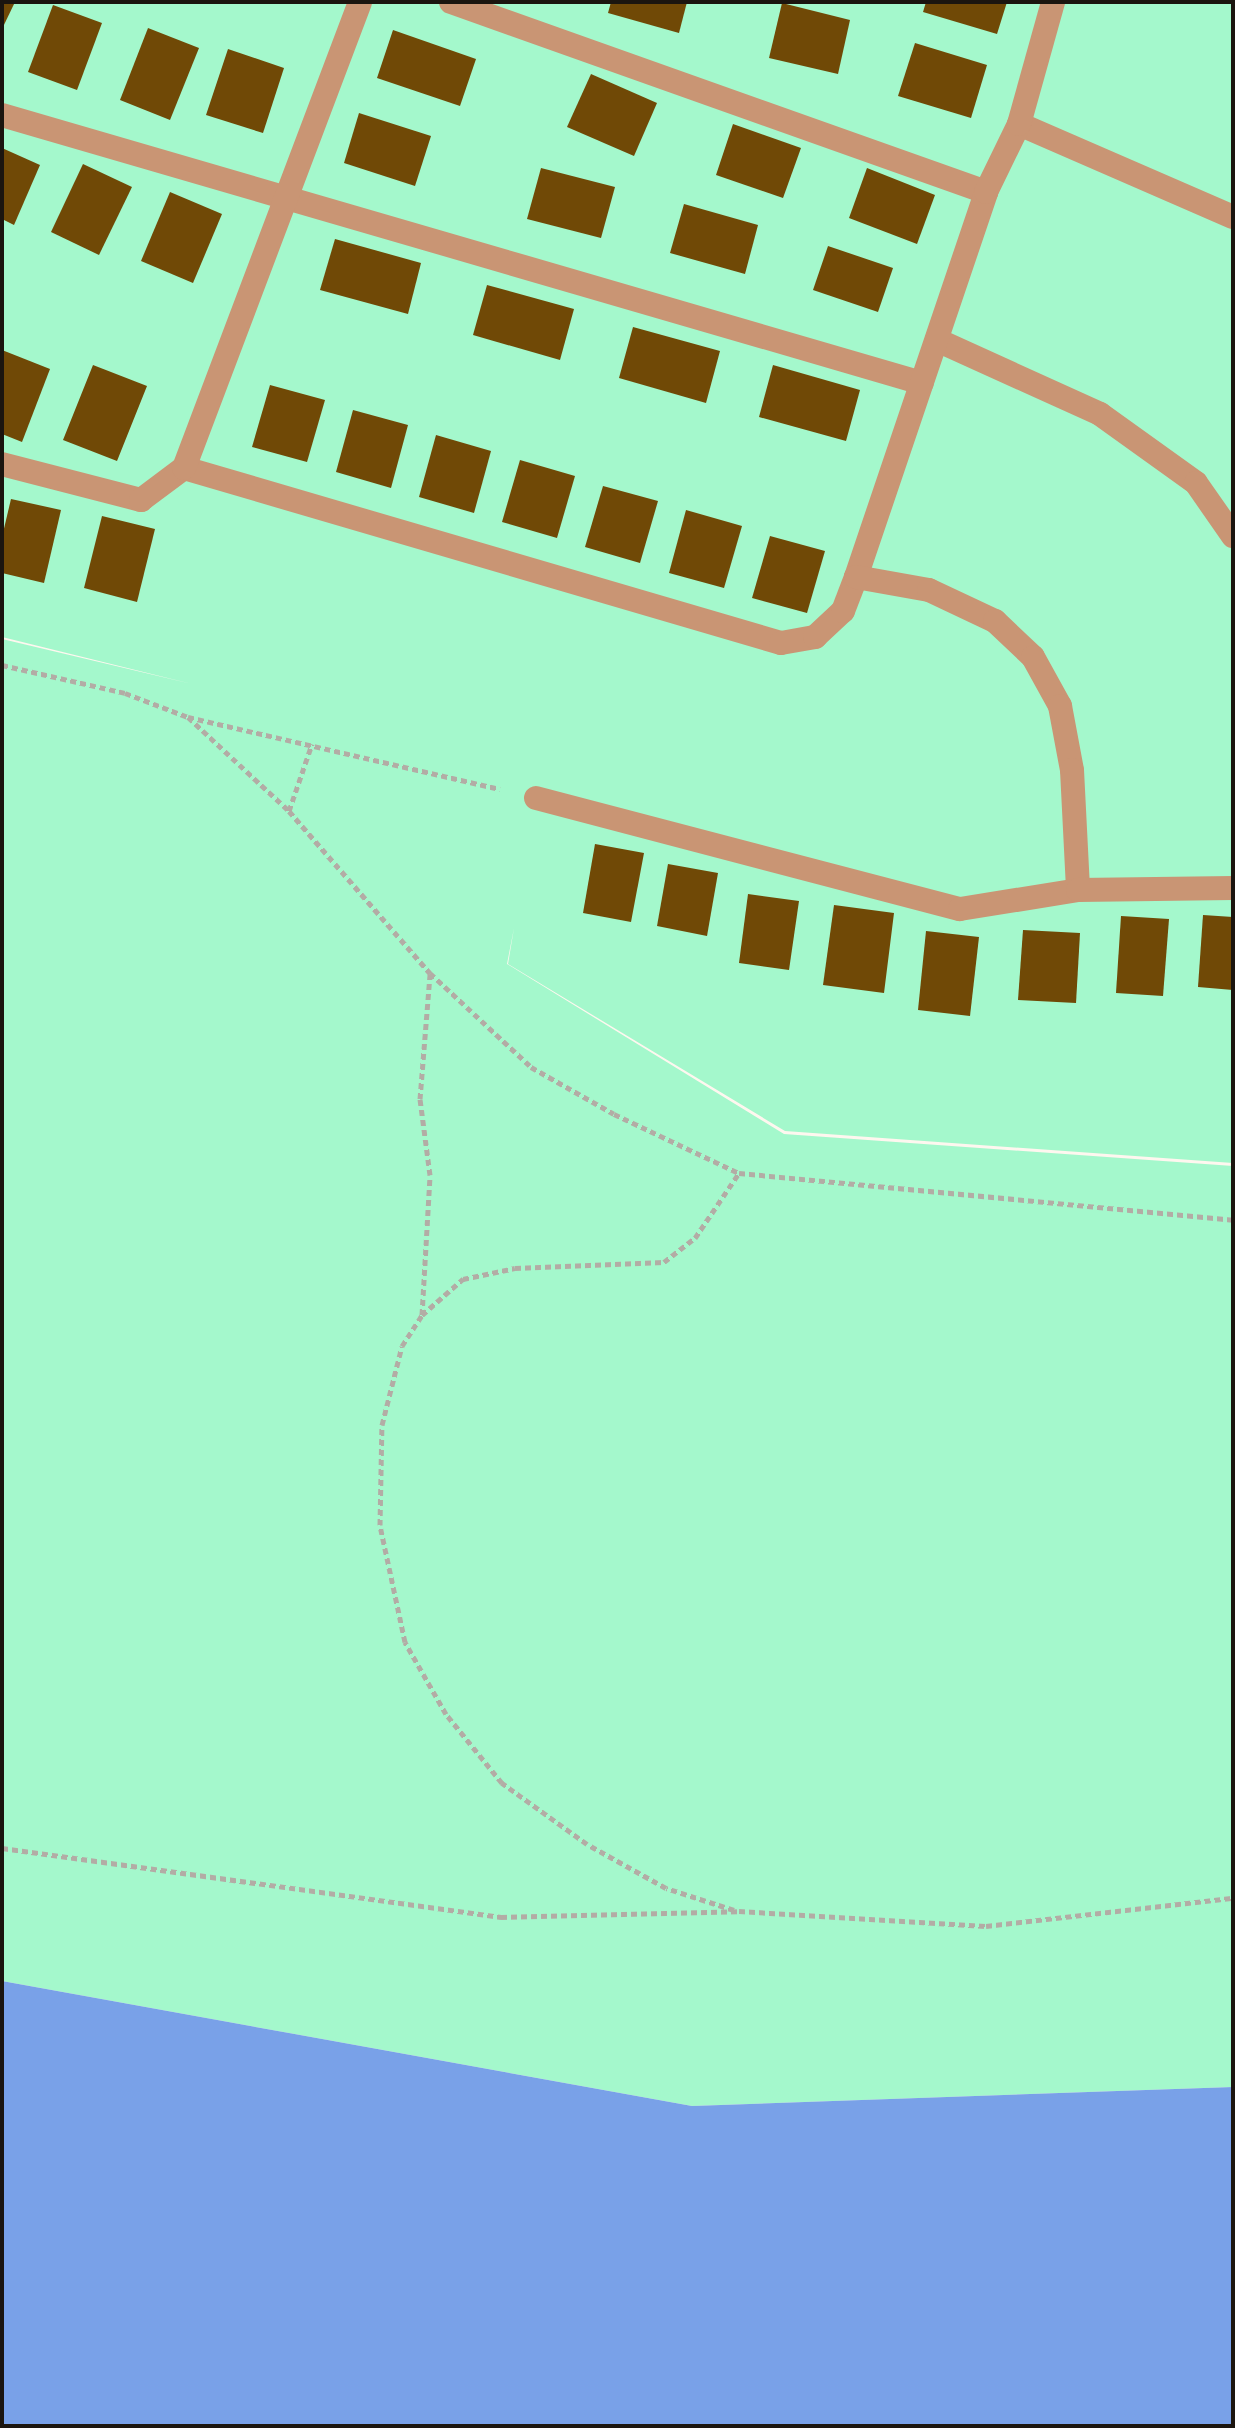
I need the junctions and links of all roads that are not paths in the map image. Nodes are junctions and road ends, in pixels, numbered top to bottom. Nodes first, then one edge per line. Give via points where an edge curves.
1 (360, 2) edge
2 (451, 2) edge
3 (1053, 2) edge
4 (2, 115) edge
5 (1019, 124) junction
6 (986, 192) junction
7 (287, 199) junction
8 (1233, 217) edge
9 (937, 340) junction
10 (922, 383) junction
11 (2, 464) edge
12 (184, 468) junction
13 (1233, 536) edge
14 (856, 577) junction
15 (536, 798) road end
16 (1233, 888) edge
17 (1078, 890) junction

1 - 7 lane
2 - 6 lane
3 - 5 lane
4 - 7 lane
5 - 6 lane
5 - 8 lane
6 - 9 lane
7 - 10 lane
7 - 12 lane
9 - 10 lane
9 - 13 lane via 1100,414 1196,483
10 - 14 lane
11 - 12 lane via 141,500
12 - 14 lane via 781,643 815,637 843,611
14 - 17 lane via 942,596 995,621 1033,657 1060,706 1072,770
15 - 17 lane via 960,909
16 - 17 lane

